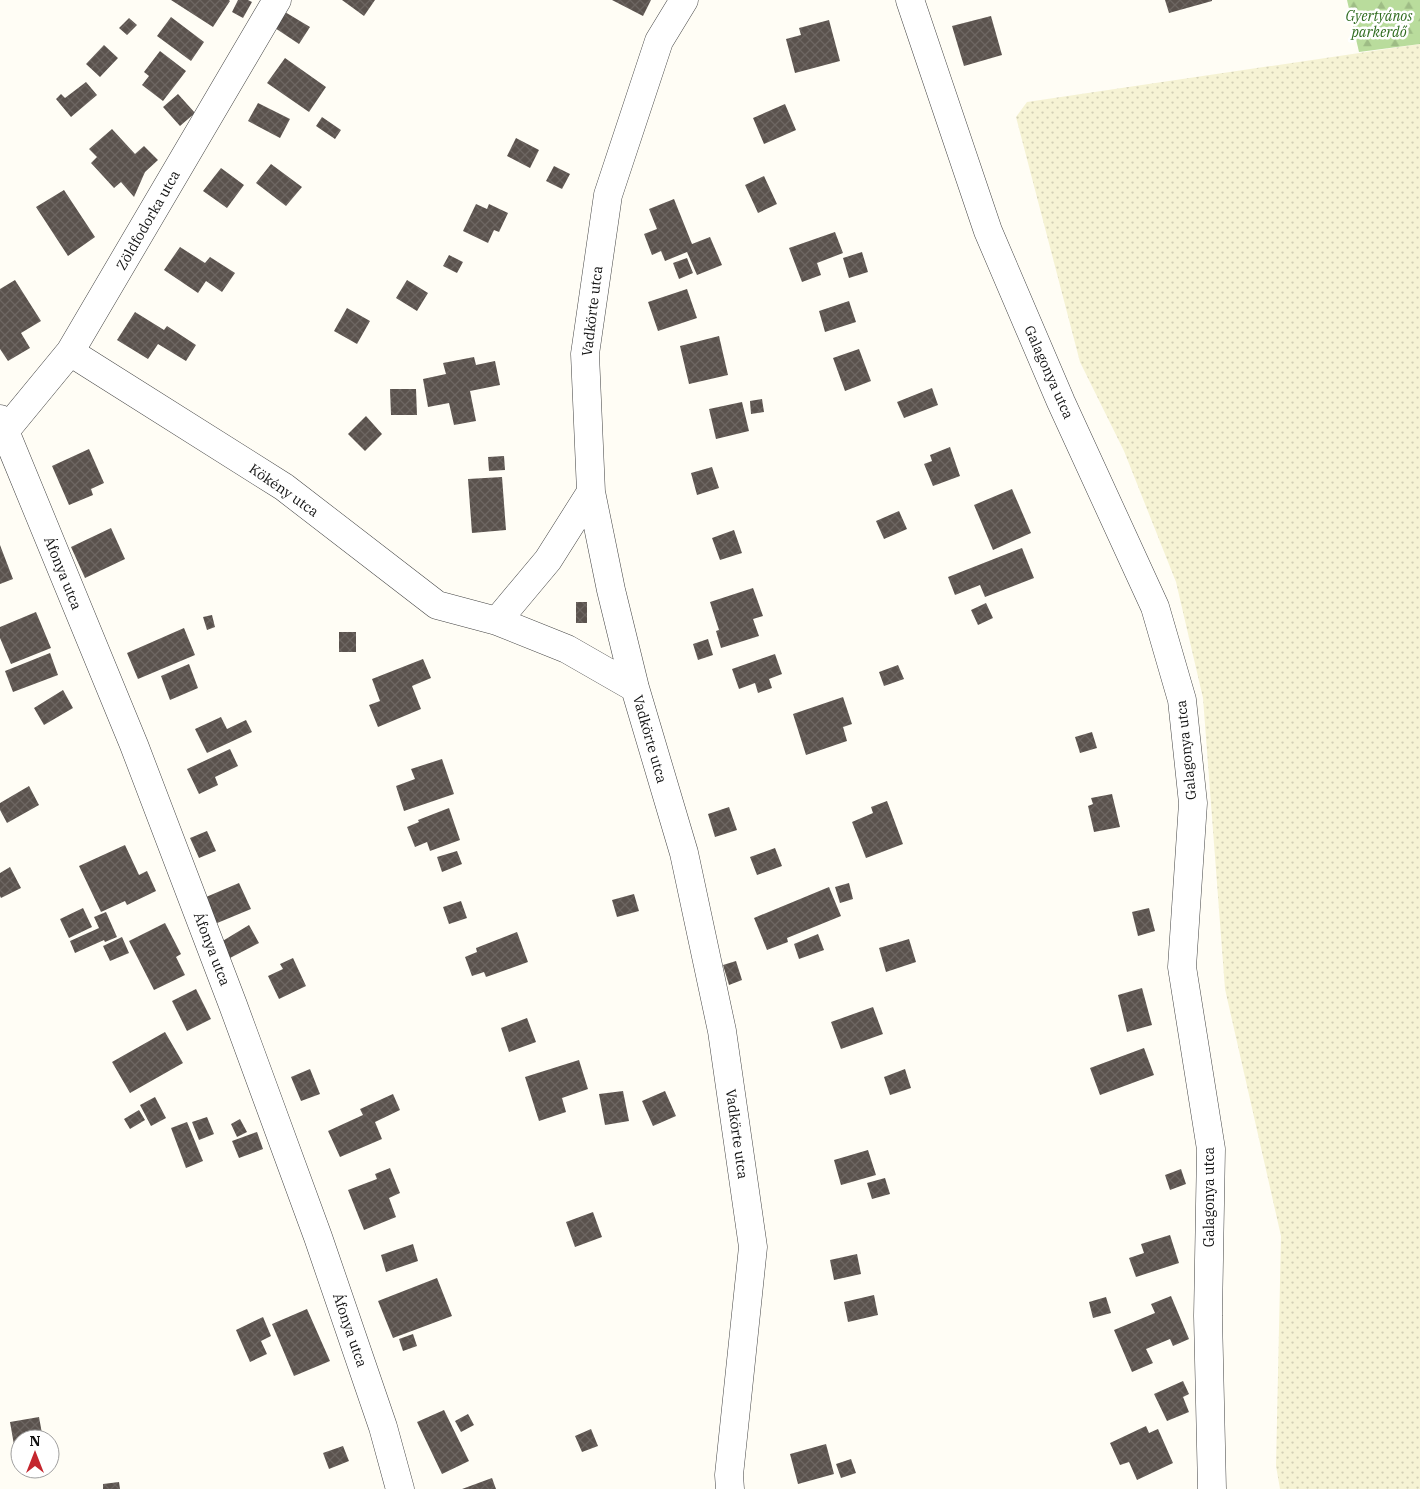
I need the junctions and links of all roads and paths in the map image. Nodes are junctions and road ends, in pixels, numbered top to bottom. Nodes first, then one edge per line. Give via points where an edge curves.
1 (277, 0) edge
2 (684, 0) edge
3 (910, 0) edge
4 (70, 352) junction
5 (2, 425) edge
6 (591, 492) junction
7 (497, 622) junction
8 (636, 688) junction
9 (400, 1489) edge
10 (730, 1489) edge
11 (1212, 1489) edge

1 - 4 street, Zöldfodorka utca
2 - 6 street, Vadkörte utca via 659,41 608,195 585,354
3 - 11 street, Galagonya utca via 988,230 1061,402 1155,607 1182,700 1193,803 1182,967 1211,1149 1208,1316
4 - 5 street, Zöldfodorka utca
4 - 7 street, Kökény utca via 284,487 437,605
5 - 9 street, Áfonya utca via 134,745 233,1004 321,1246 383,1427
6 - 7 street via 548,560
6 - 8 street, Vadkörte utca
7 - 8 street, Kökény utca via 567,649
8 - 10 street, Vadkörte utca via 684,853 720,1022 753,1247

